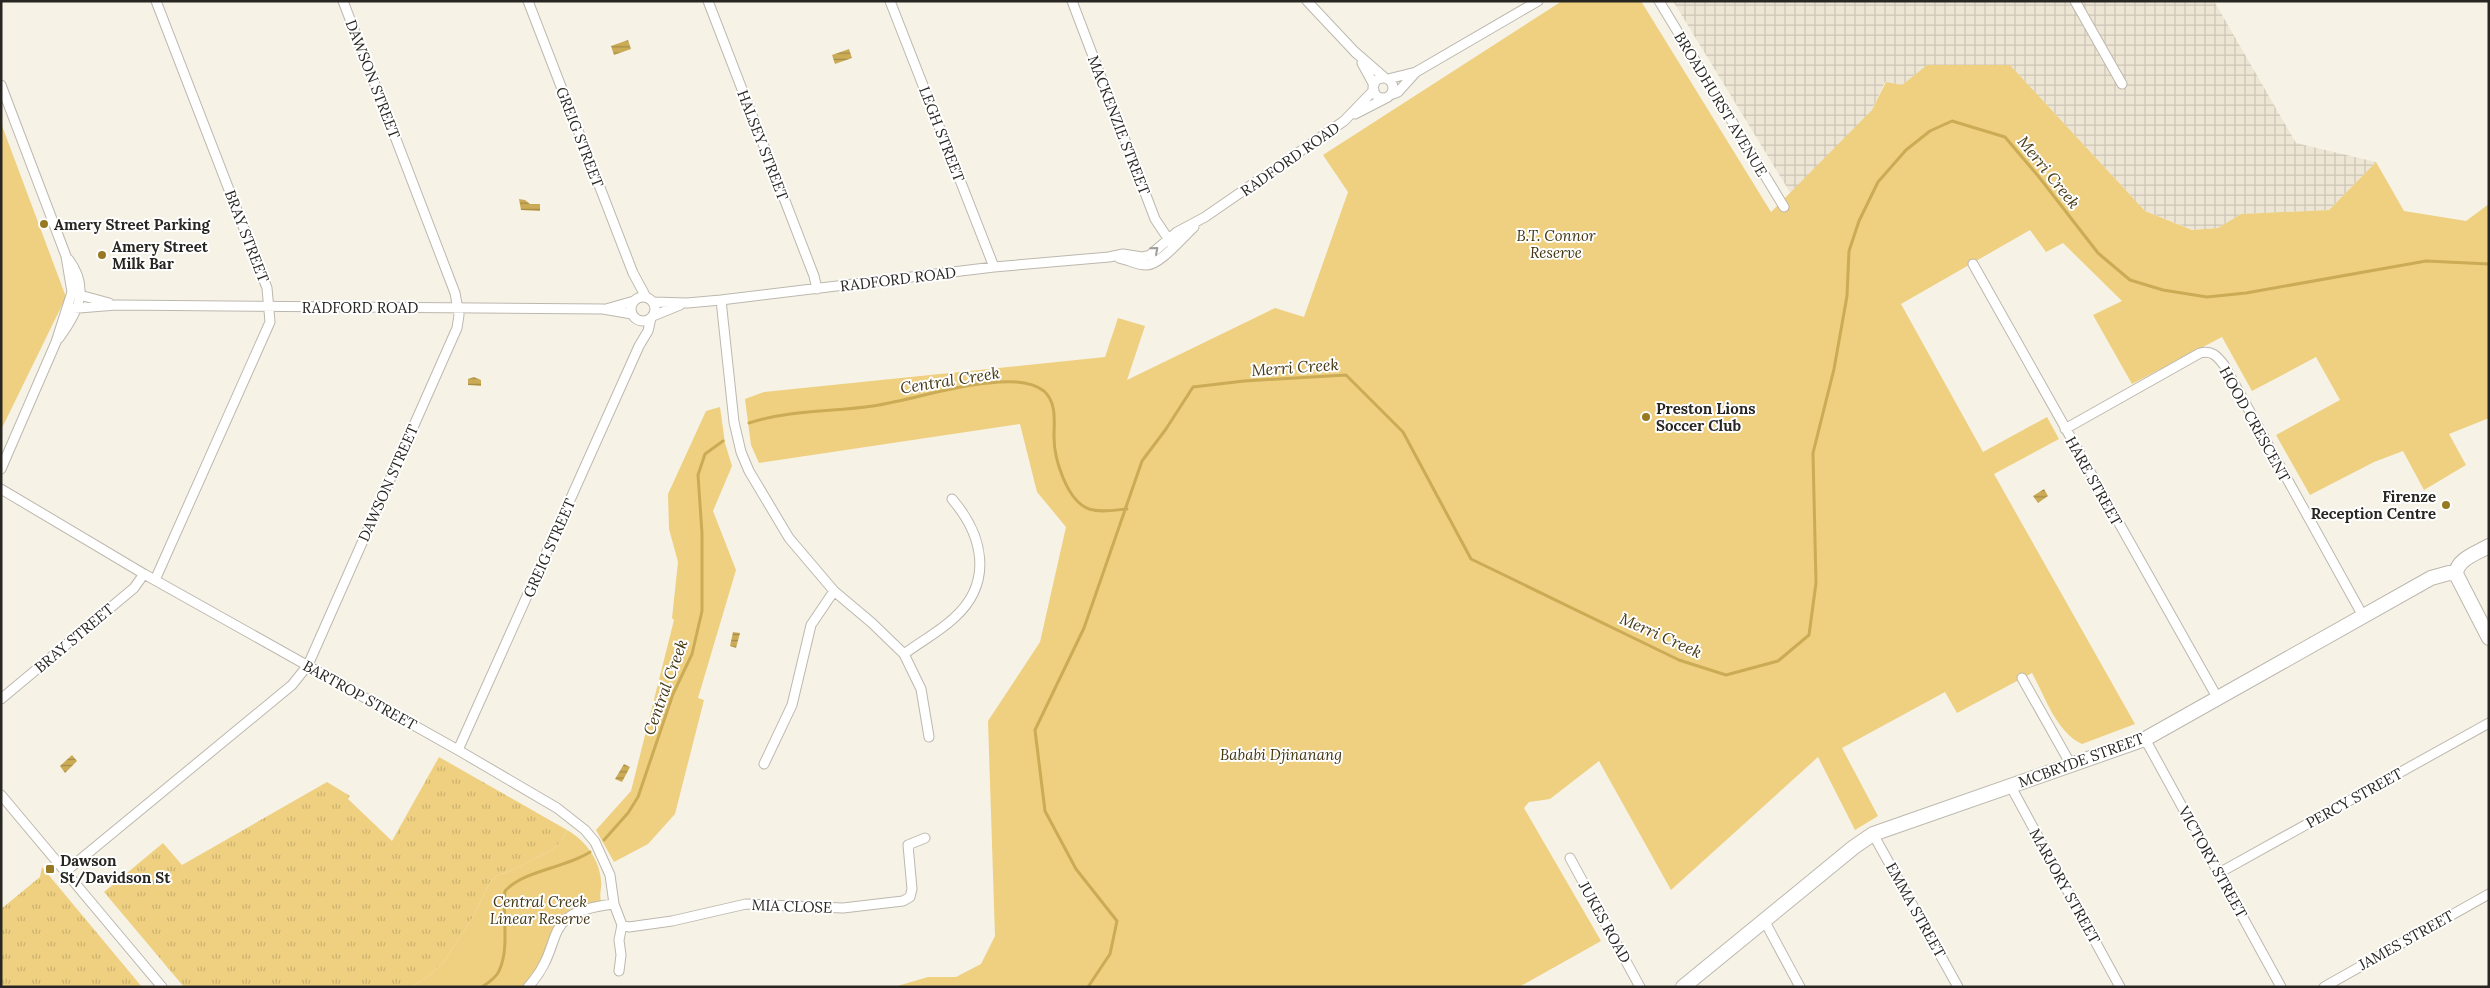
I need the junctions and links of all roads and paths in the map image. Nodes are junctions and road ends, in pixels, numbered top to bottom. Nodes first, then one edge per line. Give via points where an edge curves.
1 (156, 1) edge
2 (343, 1) edge
3 (528, 1) edge
4 (708, 1) edge
5 (890, 1) edge
6 (1072, 1) edge
7 (1307, 1) edge
8 (1538, 1) edge
9 (1658, 1) edge
10 (2075, 1) edge
11 (1355, 52) junction
12 (1416, 72) junction
13 (1386, 79) junction
14 (2122, 84) dead end
15 (1, 85) edge
16 (1374, 87) junction
17 (1389, 96) junction
18 (1350, 116) junction
19 (1784, 207) dead end
20 (1205, 217) junction
21 (1167, 238) junction
22 (1173, 246) junction
23 (1109, 257) junction
24 (1973, 264) dead end
25 (994, 267) junction
26 (817, 289) junction
27 (76, 294) junction
28 (643, 299) junction
29 (722, 300) junction
30 (687, 303) junction
31 (116, 305) junction
32 (268, 307) junction
33 (457, 307) junction
34 (71, 309) junction
35 (603, 309) junction
36 (635, 317) junction
37 (652, 317) junction
38 (639, 346) junction
39 (2065, 429) junction
40 (1, 469) edge
41 (1, 489) edge
42 (952, 500) dead end
43 (2489, 546) edge
44 (144, 574) junction
45 (2456, 574) junction
46 (155, 580) junction
47 (834, 591) junction
48 (2363, 616) junction
49 (2489, 638) edge
50 (904, 654) junction
51 (308, 665) junction
52 (2022, 678) dead end
53 (2217, 697) junction
54 (1, 699) edge
55 (2489, 723) edge
56 (929, 737) dead end
57 (2145, 738) junction
58 (458, 750) junction
59 (2070, 763) junction
60 (764, 764) dead end
61 (2010, 786) junction
62 (1, 794) edge
63 (1873, 834) junction
64 (925, 838) dead end
65 (1570, 858) dead end
66 (65, 872) junction
67 (2219, 873) junction
68 (2489, 894) edge
69 (614, 904) junction
70 (1764, 920) junction
71 (622, 925) junction
72 (619, 971) dead end
73 (162, 987) edge
74 (528, 987) edge
75 (1640, 987) edge
76 (1682, 987) edge
77 (1800, 987) edge
78 (1958, 987) edge
79 (2120, 987) edge
80 (2280, 987) edge
81 (2324, 987) edge

1 - 32 street, BRAY STREET via 267,288
2 - 33 street, DAWSON STREET via 455,292
3 - 28 street, GREIG STREET
4 - 26 street, HALSEY STREET
5 - 25 street, LEGH STREET
6 - 21 street, MACKENZIE STREET via 1155,219
7 - 11 street
8 - 12 street, RADFORD ROAD
9 - 19 street, BROADHURST AVENUE
10 - 14 street
11 - 13 street
11 - 16 street
12 - 13 street, RADFORD ROAD
12 - 17 street, RADFORD ROAD via 1398,92
13 - 16 street via 1378,80
13 - 17 street via 1393,86
15 - 27 street via 66,256
16 - 17 street via 1379,96
16 - 18 street, RADFORD ROAD
17 - 18 street, RADFORD ROAD
18 - 20 street, RADFORD ROAD
20 - 21 street, RADFORD ROAD
20 - 22 street, RADFORD ROAD
21 - 22 street, MACKENZIE STREET
23 -> 21 street, RADFORD ROAD via 1150,255
22 - 23 street, RADFORD ROAD via 1163,259 1152,265
23 - 25 street, RADFORD ROAD
24 - 39 street, HARE STREET
25 - 26 street, RADFORD ROAD
26 - 29 street, RADFORD ROAD
27 - 31 street, RADFORD ROAD
27 - 34 street
28 - 30 street, RADFORD ROAD
28 - 35 street, RADFORD ROAD
28 - 36 street, GREIG STREET via 631,308
28 - 37 street via 656,309
29 - 30 street, RADFORD ROAD
29 - 47 street via 734,422 741,452 784,530
30 - 37 street, RADFORD ROAD
31 - 32 street, RADFORD ROAD
31 - 34 street, RADFORD ROAD
32 - 33 street, RADFORD ROAD
32 - 46 street, BRAY STREET via 270,322
33 - 35 street, RADFORD ROAD
33 - 51 street, DAWSON STREET via 457,328
34 - 40 street
35 - 36 street, RADFORD ROAD
36 - 37 street, RADFORD ROAD
36 - 38 street, GREIG STREET
37 - 38 street, GREIG STREET
38 - 58 street, GREIG STREET
39 - 48 street, HOOD CRESCENT via 2200,353 2215,354
39 - 53 street, HARE STREET
41 - 44 street, BARTROP STREET
42 - 50 street via 975,533 980,551 977,584 972,596 954,618
43 - 45 street via 2463,562
44 - 46 street, BARTROP STREET
44 - 54 street, BRAY STREET via 134,588
45 - 48 street, MCBRYDE STREET via 2431,578
45 - 49 street
46 - 51 street, BARTROP STREET
47 - 50 street
47 - 60 street via 811,625 792,705
48 - 53 street, MCBRYDE STREET
50 - 56 street via 921,689
51 - 58 street, BARTROP STREET
51 - 66 street, DAWSON STREET via 292,685
52 - 59 street
53 - 57 street, MCBRYDE STREET
55 - 67 street, PERCY STREET
57 - 59 street, MCBRYDE STREET
57 - 67 street, VICTORY STREET
58 - 69 street, BARTROP STREET via 557,808 585,830 595,842 610,875
59 - 61 street, MCBRYDE STREET
61 - 63 street, MCBRYDE STREET
61 - 79 street, MARJORY STREET
62 - 66 street
63 - 70 street, MCBRYDE STREET
63 - 78 street, EMMA STREET
64 - 71 street, MIA CLOSE via 906,843 912,889 910,897 903,901 844,908 746,904 672,921 629,927
65 - 75 street, JUKES ROAD
66 - 73 street
67 - 80 street, VICTORY STREET
68 - 81 street, JAMES STREET
69 - 71 street, BARTROP STREET
69 - 74 street via 588,907 563,921 555,932 544,965
70 - 76 street, MCBRYDE STREET
70 - 77 street
71 - 72 street, BARTROP STREET

